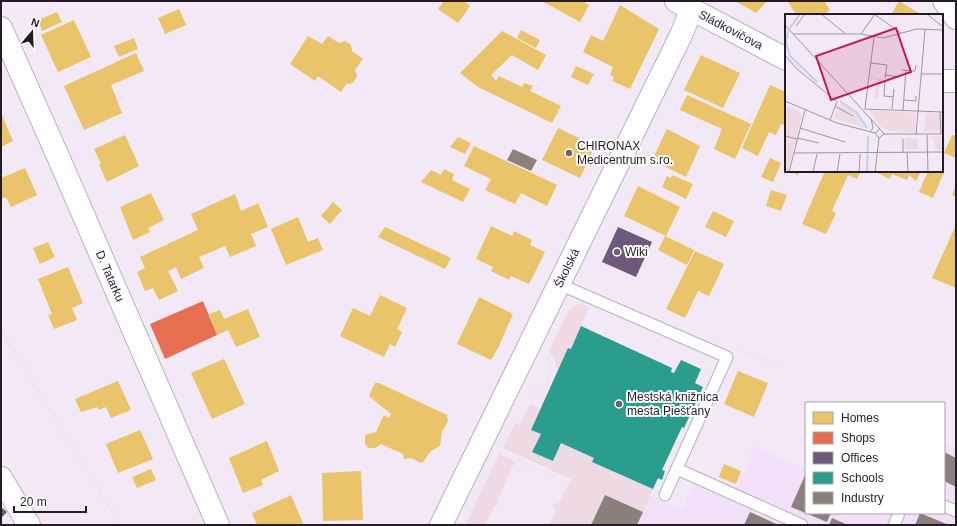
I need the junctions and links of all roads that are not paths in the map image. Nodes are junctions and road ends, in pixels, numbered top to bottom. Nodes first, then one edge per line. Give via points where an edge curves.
1 (944, 1) edge
2 (683, 5) edge
3 (956, 18) edge
4 (1, 28) edge
5 (785, 58) edge
6 (943, 80) edge
7 (956, 80) edge
8 (559, 284) junction
9 (677, 469) junction
10 (1, 478) edge
11 (665, 495) dead end
12 (945, 506) edge
13 (956, 511) edge
14 (899, 514) edge
15 (29, 525) edge
16 (218, 525) edge
17 (441, 525) edge
18 (802, 525) edge
19 (894, 525) edge

1 - 3 street
2 - 5 street, Sládkovičova
2 - 8 street, Školská via 682,32
4 - 16 street, D. Tatarku
6 - 7 street
8 - 9 lane via 727,357
8 - 17 street, Školská
9 - 11 lane
9 - 18 lane
10 - 15 street
12 - 13 lane
14 - 19 lane

